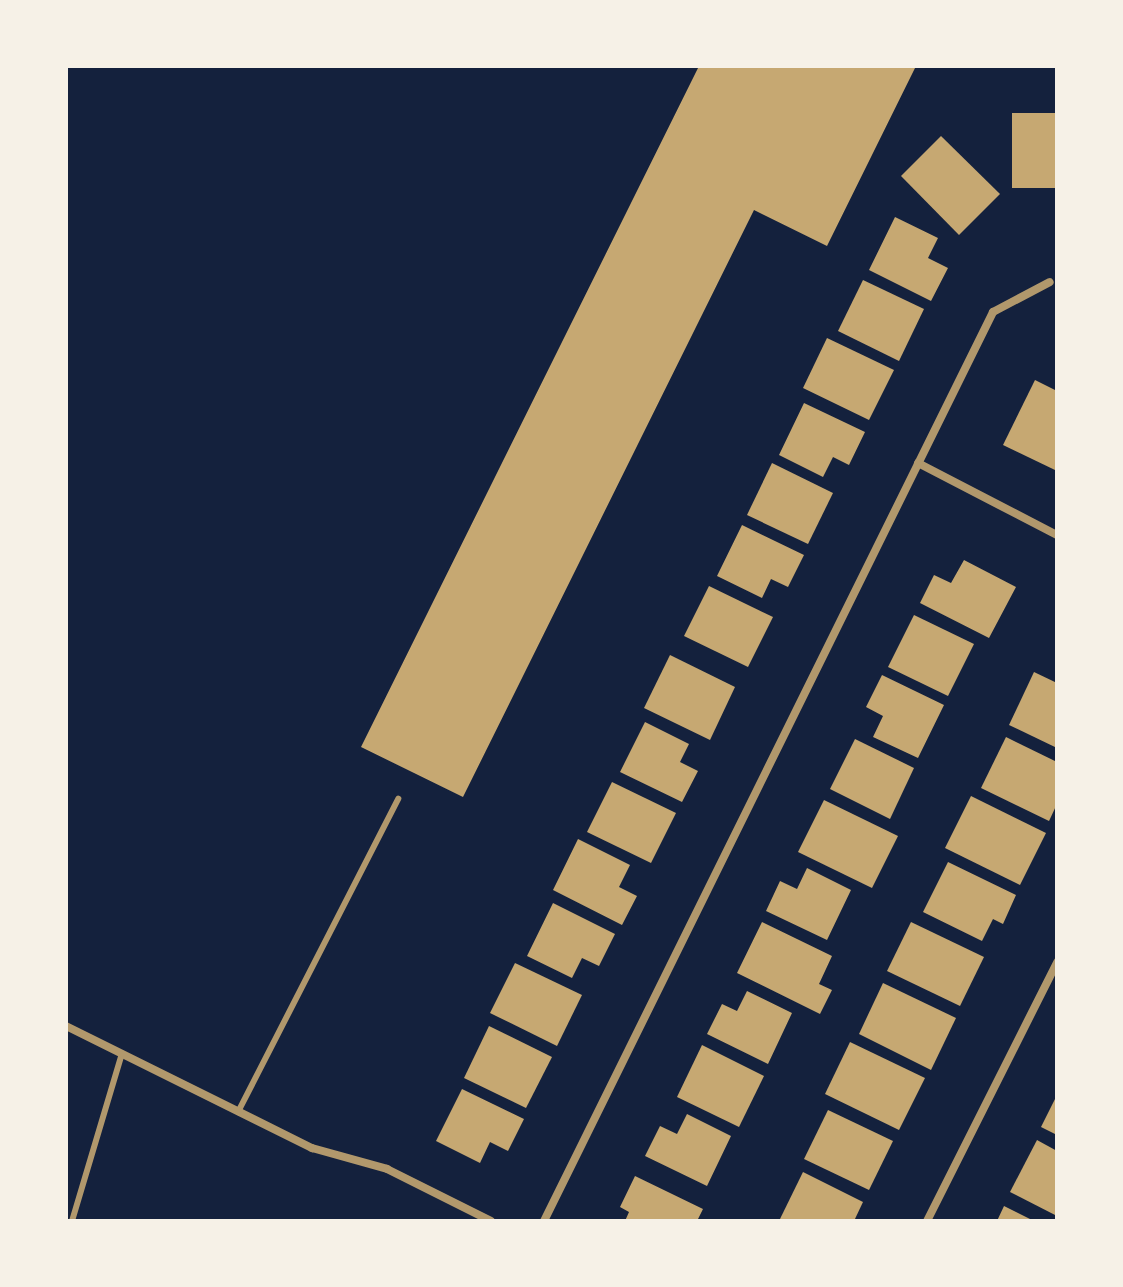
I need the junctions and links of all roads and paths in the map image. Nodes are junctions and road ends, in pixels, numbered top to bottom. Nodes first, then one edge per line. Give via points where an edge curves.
1 (1050, 282) dead end
2 (918, 463) junction
3 (1057, 535) edge
4 (398, 799) dead end
5 (1057, 962) edge
6 (66, 1026) edge
7 (122, 1053) junction
8 (238, 1112) junction
9 (72, 1221) edge
10 (491, 1221) edge
11 (544, 1221) edge
12 (927, 1221) edge

1 - 2 street via 993,312
2 - 3 street
2 - 11 street
4 - 8 lane
5 - 12 street
6 - 7 street
7 - 8 street
7 - 9 lane
8 - 10 street via 312,1148 387,1169

